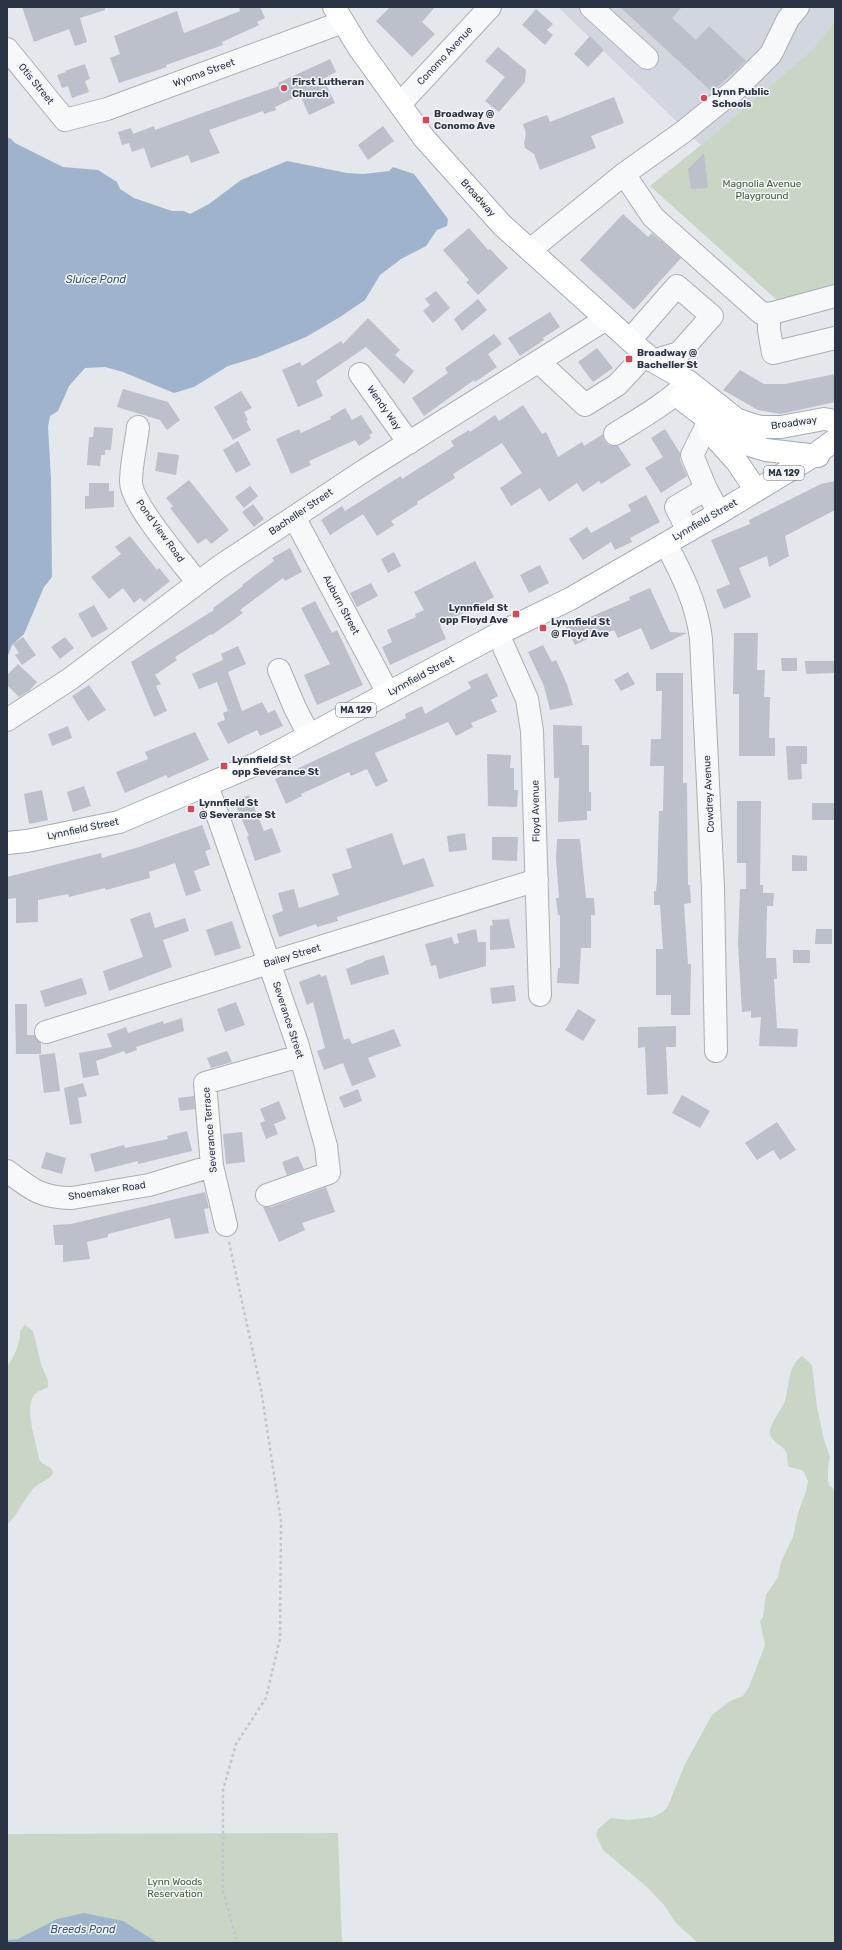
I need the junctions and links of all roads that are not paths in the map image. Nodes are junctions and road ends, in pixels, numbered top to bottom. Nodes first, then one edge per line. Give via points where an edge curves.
1 (490, 7) edge
2 (591, 7) edge
3 (798, 7) edge
4 (338, 14) edge
5 (7, 48) edge
6 (647, 58) dead end
7 (400, 104) junction
8 (65, 120) joint
9 (624, 174) junction
10 (530, 250) junction
11 (835, 296) edge
12 (769, 314) junction
13 (606, 319) junction
14 (835, 338) edge
15 (630, 340) junction
16 (649, 358) junction
17 (539, 362) junction
18 (360, 374) dead end
19 (682, 391) junction
20 (835, 421) edge
21 (138, 427) dead end
22 (706, 427) junction
23 (615, 434) dead end
24 (835, 440) edge
25 (409, 443) junction
26 (835, 455) edge
27 (813, 456) junction
28 (706, 489) junction
29 (756, 490) junction
30 (719, 513) junction
31 (294, 517) junction
32 (688, 531) junction
33 (666, 544) junction
34 (198, 583) junction
35 (498, 634) junction
36 (279, 670) dead end
37 (388, 693) junction
38 (7, 720) edge
39 (309, 735) junction
40 (207, 785) junction
41 (7, 843) edge
42 (537, 880) junction
43 (269, 963) junction
44 (540, 995) dead end
45 (46, 1032) dead end
46 (716, 1051) dead end
47 (300, 1056) junction
48 (212, 1166) junction
49 (7, 1172) edge
50 (267, 1195) dead end
51 (226, 1225) road end

1 - 7 street, Conomo Avenue
2 - 6 street
3 - 9 street via 788,19 771,54 736,89 683,132
4 - 7 main road, Broadway
4 - 8 street, Wyoma Street via 107,109
5 - 8 street, Otis Street
7 - 10 main road, Broadway via 424,138 502,225
9 - 10 street
9 - 12 street via 653,217 753,307 761,313
10 - 13 main road, Broadway
11 - 12 street
12 - 14 street via 773,353
13 - 15 main road, Broadway
13 - 17 street, Bacheller Street
15 - 16 main road, Broadway
15 - 16 street via 676,286 712,316 679,353
16 - 17 street via 617,385 585,405
16 - 19 main road, Broadway
17 - 25 street, Bacheller Street
18 - 25 street, Wendy Way
19 - 20 main road, Broadway via 736,419 761,427 781,428 824,419
19 - 22 main road, Broadway
19 - 23 street
19 - 27 main road, Broadway via 726,433 746,444 766,450
21 - 34 street, Pond View Road via 132,491 148,517
22 - 28 street via 692,455
22 - 29 main road, Broadway via 737,462
24 - 27 main road, MA 129
25 - 31 street, Bacheller Street
26 - 27 main road, Broadway / MA 129
27 - 29 main road, Lynnfield Street / MA 129
28 - 30 street
28 - 32 street via 676,507
29 - 30 main road, Lynnfield Street / MA 129
30 - 32 main road, Lynnfield Street / MA 129
31 - 34 street, Bacheller Street
31 - 37 street, Auburn Street
32 - 33 main road, Lynnfield Street / MA 129
33 - 35 main road, Lynnfield Street / MA 129 via 570,599
33 - 46 street, Cowdrey Avenue via 686,582 697,612 701,639 713,888
34 - 38 street, Bacheller Street via 70,679
35 - 37 main road, Lynnfield Street / MA 129
35 - 42 street, Floyd Avenue via 527,699 530,714 534,756
36 - 39 street
37 - 39 main road, Lynnfield Street / MA 129
39 - 40 main road, Lynnfield Street / MA 129 via 256,764
40 - 41 main road, Lynnfield Street / MA 129 via 119,822
40 - 43 street, Severance Street
42 - 43 street, Bailey Street
42 - 44 street, Floyd Avenue
43 - 45 street, Bailey Street
43 - 47 street, Severance Street
47 - 48 street, Severance Terrace via 205,1083
47 - 50 street, Severance Street via 326,1146 330,1173
48 - 49 street, Shoemaker Road via 149,1185 72,1198 36,1192
48 - 51 street, Severance Terrace

